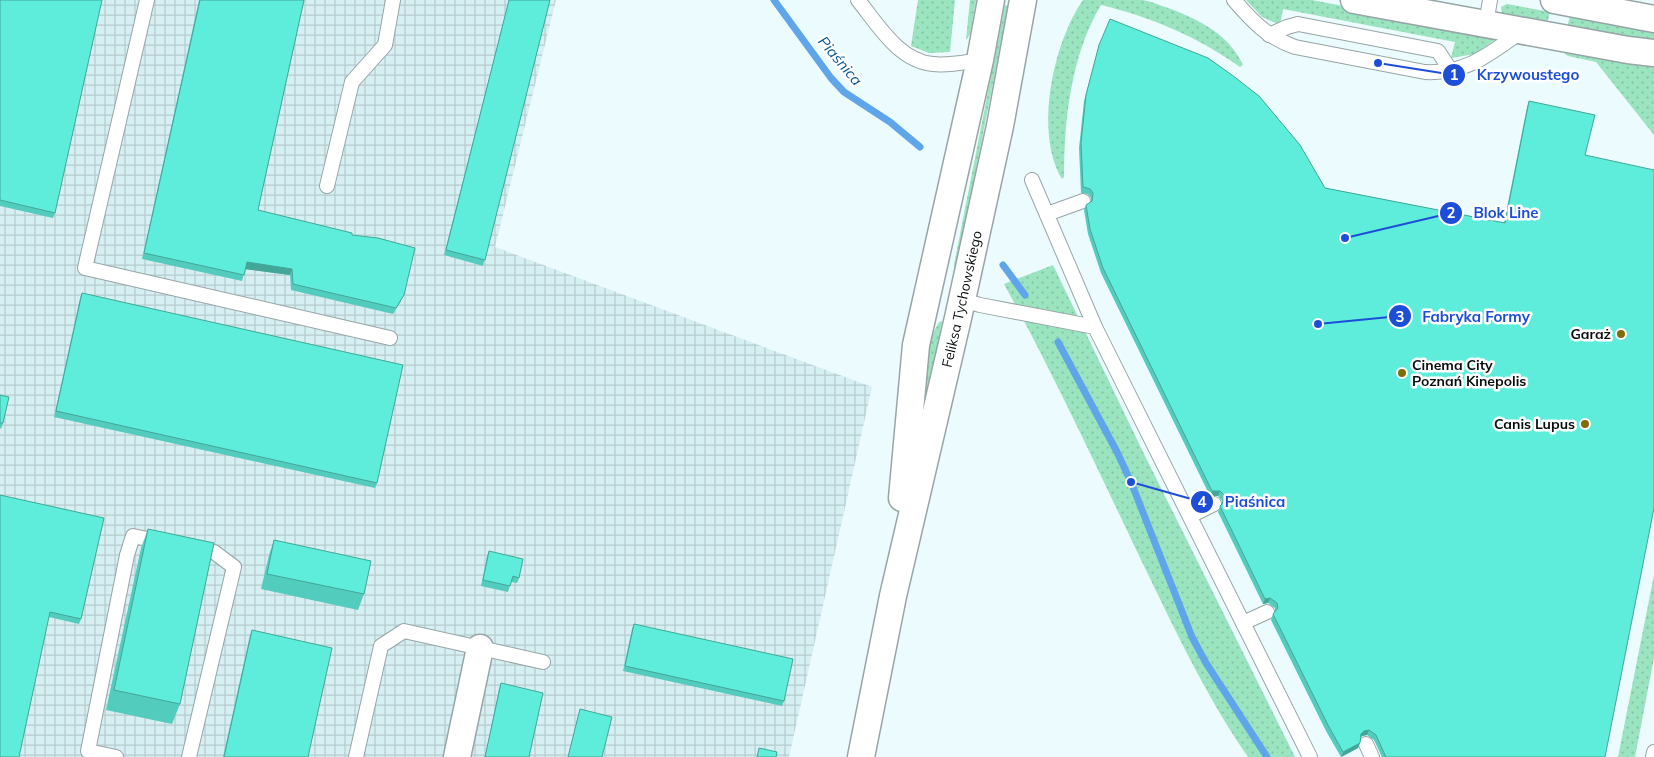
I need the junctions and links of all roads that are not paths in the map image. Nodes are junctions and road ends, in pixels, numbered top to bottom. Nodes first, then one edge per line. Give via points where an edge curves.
1 (147, 0) edge
2 (393, 0) edge
3 (858, 0) edge
4 (991, 0) edge
5 (1023, 0) edge
6 (1234, 0) edge
7 (1354, 0) edge
8 (1554, 0) edge
9 (1488, 12) edge
10 (1654, 19) edge
11 (1522, 31) junction
12 (1269, 34) junction
13 (1654, 53) edge
14 (980, 60) junction
15 (1451, 71) junction
16 (1032, 180) dead end
17 (327, 186) dead end
18 (1083, 202) dead end
19 (1046, 214) junction
20 (927, 299) junction
21 (962, 300) junction
22 (1095, 327) junction
23 (390, 338) dead end
24 (1214, 504) dead end
25 (1190, 516) junction
26 (893, 596) junction
27 (1267, 612) dead end
28 (1243, 623) junction
29 (480, 648) junction
30 (543, 662) dead end
31 (1654, 752) edge
32 (116, 757) edge
33 (189, 757) edge
34 (356, 757) edge
35 (457, 757) edge
36 (861, 757) edge
37 (1310, 757) edge
38 (1653, 757) edge

1 - 23 lane via 84,268
2 - 17 lane via 385,45 352,82
3 - 14 lane via 889,39 912,59 934,64
4 - 14 street, Feliksa Tychowskiego
5 - 21 street, Feliksa Tychowskiego via 1000,126
6 - 12 lane
7 - 9 street
8 - 10 street
9 - 11 street
11 - 13 street
11 - 15 lane via 1480,59
12 - 15 lane via 1295,47 1425,72
12 - 15 lane via 1298,24 1438,51
14 - 20 street, Feliksa Tychowskiego
16 - 19 lane
18 - 19 lane
19 - 22 lane
20 - 21 street
20 - 26 street, Feliksa Tychowskiego via 916,345
21 - 22 lane
21 - 26 street, Feliksa Tychowskiego
22 - 25 lane
24 - 25 lane
25 - 28 lane
26 - 36 street, Feliksa Tychowskiego
27 - 28 lane
28 - 37 lane
29 - 30 lane
29 - 34 lane via 404,631 381,646
29 - 35 street
31 - 38 lane
32 - 33 lane via 88,751 133,536 214,552 234,567

